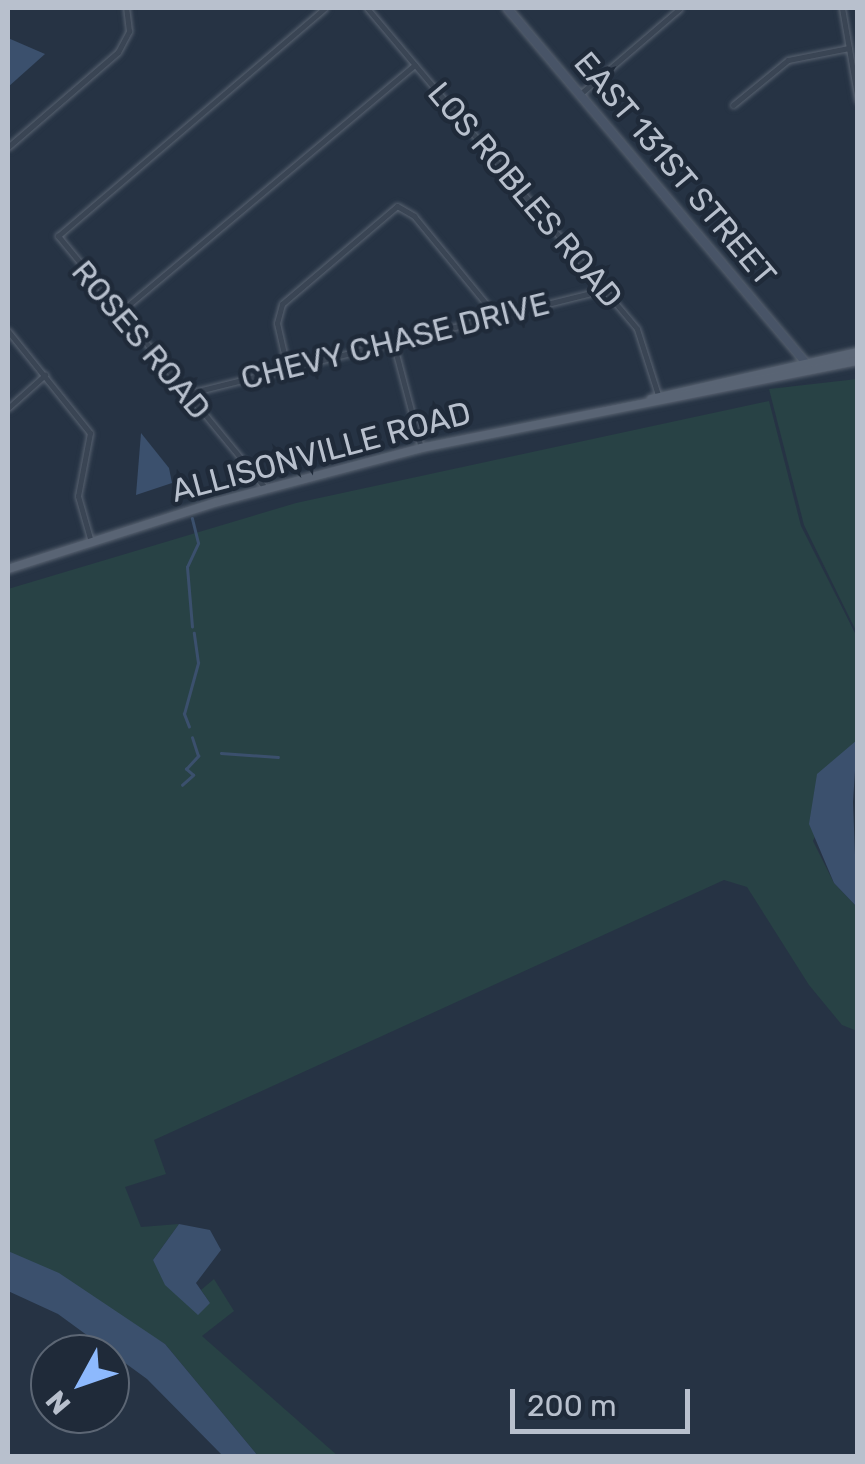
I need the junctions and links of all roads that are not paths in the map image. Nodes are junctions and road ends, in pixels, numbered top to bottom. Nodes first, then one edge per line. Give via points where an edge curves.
1 (126, 8) edge
2 (325, 8) edge
3 (367, 8) edge
4 (680, 8) edge
5 (842, 8) edge
6 (512, 9) edge
7 (849, 48) junction
8 (415, 65) junction
9 (579, 94) junction
10 (858, 102) edge
11 (733, 105) dead end
12 (8, 146) edge
13 (604, 290) junction
14 (118, 313) junction
15 (497, 317) junction
16 (8, 331) edge
17 (394, 342) junction
18 (858, 352) edge
19 (858, 361) edge
20 (805, 362) junction
21 (287, 368) junction
22 (45, 375) junction
23 (186, 394) junction
24 (655, 397) junction
25 (8, 408) edge
26 (420, 448) junction
27 (266, 488) junction
28 (91, 542) junction
29 (8, 569) edge

1 - 12 street via 129,31 118,52
2 - 14 street, ROSES ROAD via 58,236
3 - 8 street, LOS ROBLES ROAD
4 - 9 street
5 - 7 street
6 - 9 street, EAST 131ST STREET
7 - 10 street
7 - 11 street via 788,60
8 - 13 street, LOS ROBLES ROAD
8 - 14 street
9 - 20 street, EAST 131ST STREET
13 - 15 street, CHEVY CHASE DRIVE
13 - 24 street, LOS ROBLES ROAD via 644,340
14 - 23 street, ROSES ROAD
15 - 17 street, CHEVY CHASE DRIVE
15 - 21 street via 414,216 397,206 282,304 277,323
16 - 22 street
17 - 21 street, CHEVY CHASE DRIVE
17 - 26 street
18 - 20 main road, ALLISONVILLE ROAD
19 - 24 main road, ALLISONVILLE ROAD
20 - 24 main road, ALLISONVILLE ROAD
21 - 23 street, CHEVY CHASE DRIVE
22 - 25 street
22 - 28 street via 90,432 78,496
23 - 27 street, ROSES ROAD
24 - 26 main road, ALLISONVILLE ROAD
26 - 27 main road, ALLISONVILLE ROAD
27 - 28 main road, ALLISONVILLE ROAD
28 - 29 main road, ALLISONVILLE ROAD

